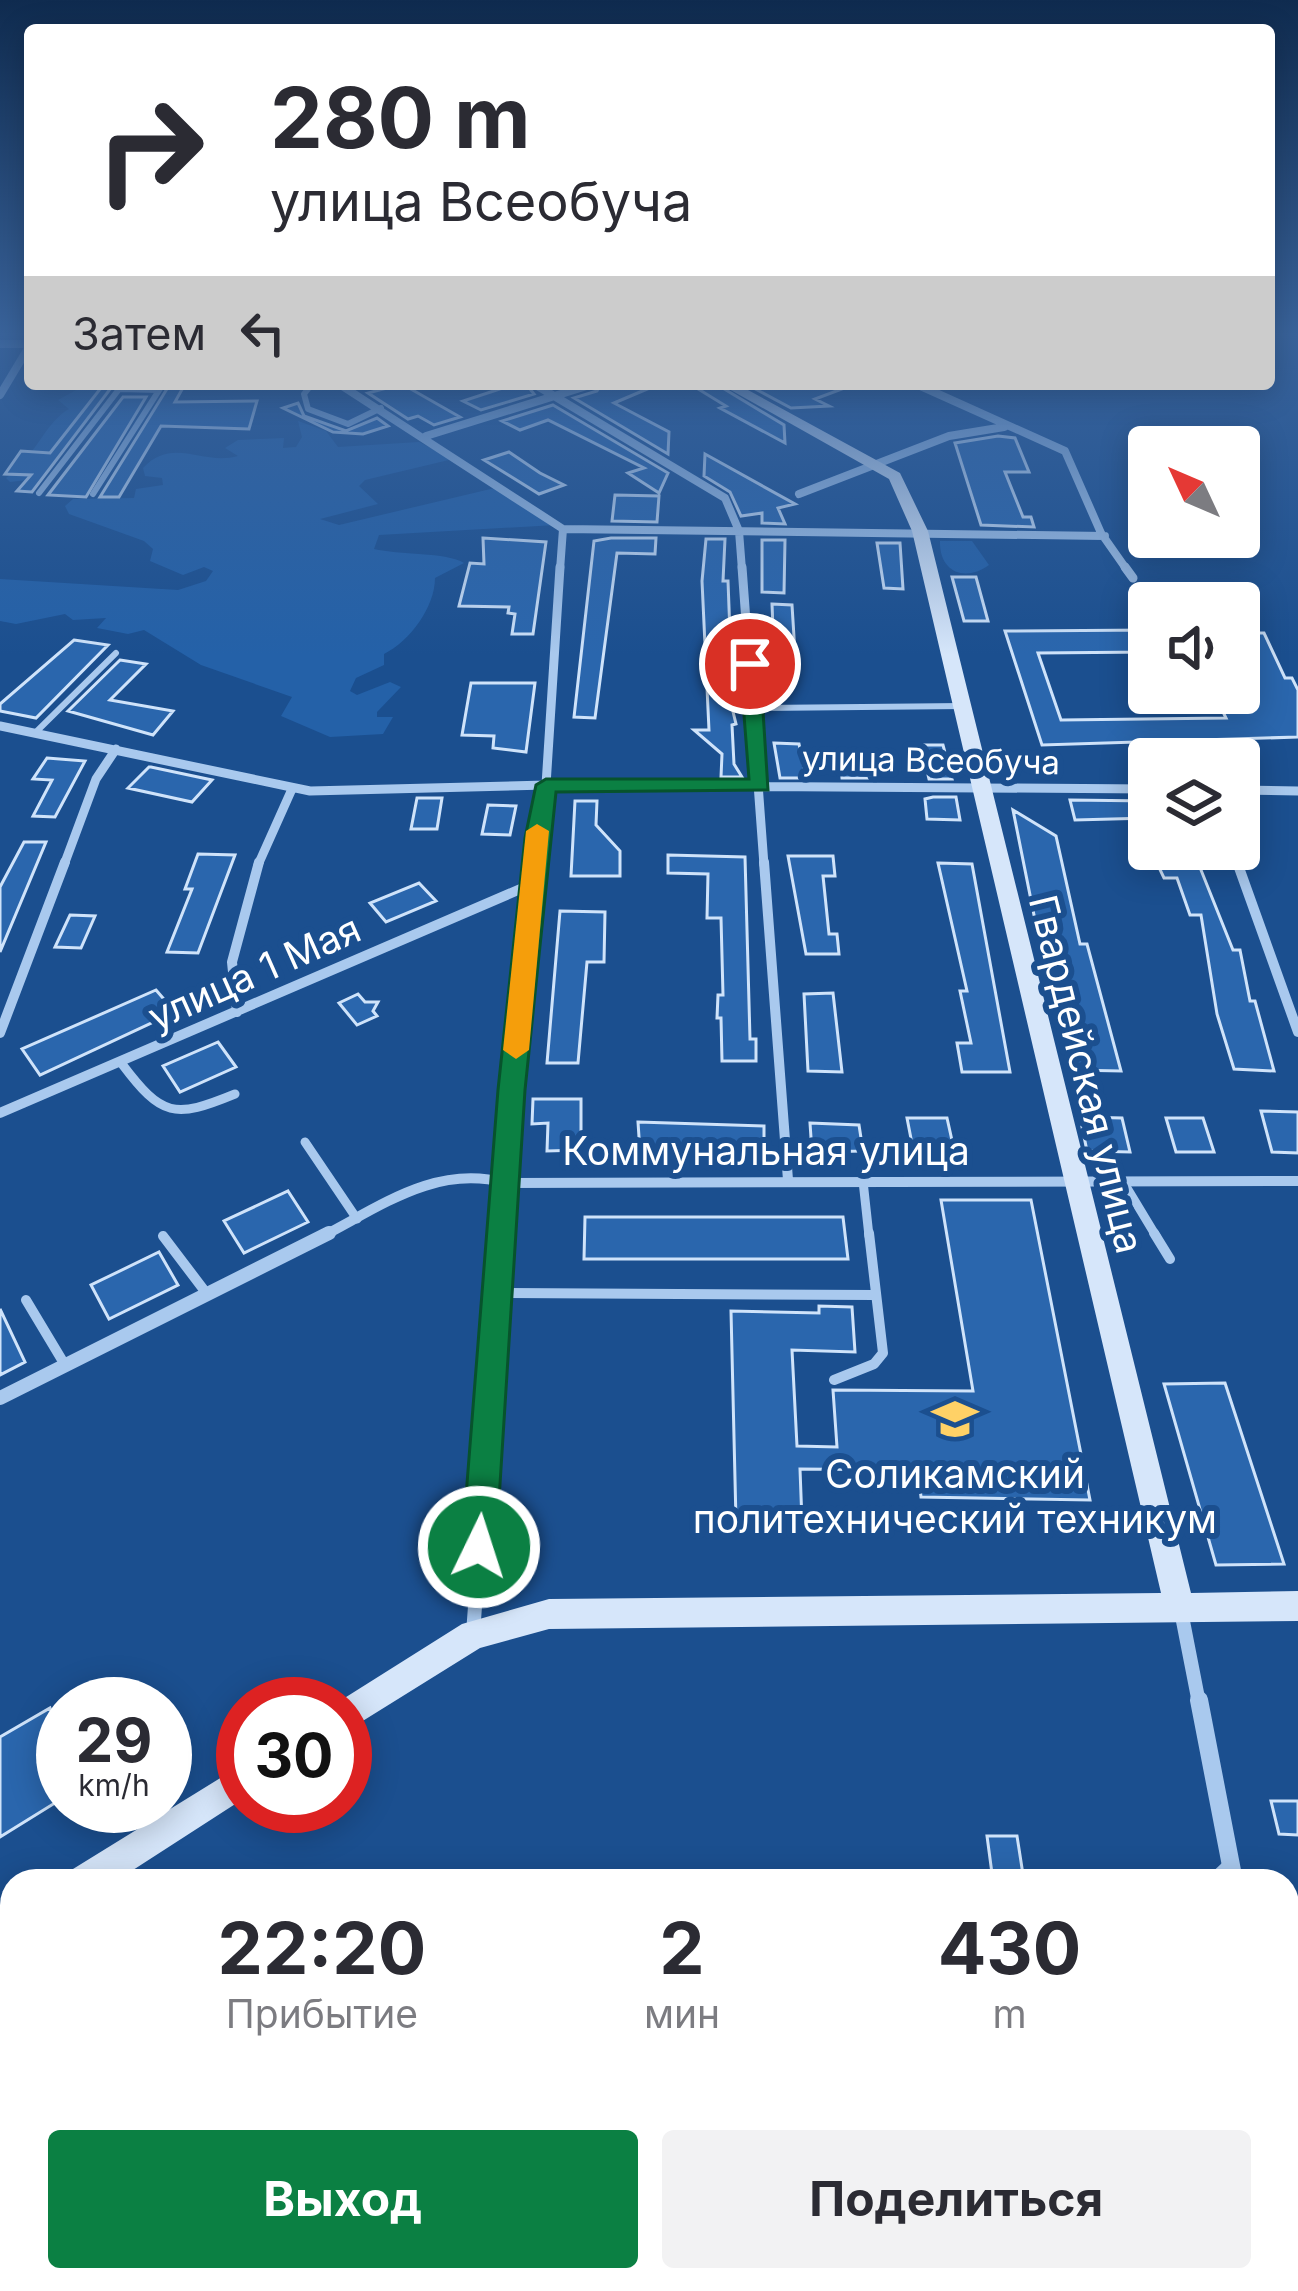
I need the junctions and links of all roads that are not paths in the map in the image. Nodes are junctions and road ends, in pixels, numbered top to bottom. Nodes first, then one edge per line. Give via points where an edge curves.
1 (78, 441) edge
2 (127, 441) edge
3 (433, 441) edge
4 (631, 441) edge
5 (835, 441) edge
6 (937, 441) edge
7 (1039, 441) edge
8 (878, 464) junction
9 (38, 493) dead end
10 (93, 494) dead end
11 (800, 494) dead end
12 (563, 529) junction
13 (739, 531) junction
14 (920, 531) junction
15 (1105, 536) junction
16 (1132, 578) dead end
17 (116, 653) dead end
18 (963, 706) junction
19 (754, 708) junction
20 (0, 726) edge
21 (35, 733) junction
22 (116, 749) junction
23 (546, 785) junction
24 (760, 785) junction
25 (981, 787) junction
26 (292, 789) junction
27 (1128, 789) edge
28 (1260, 790) edge
29 (1298, 791) edge
30 (1240, 870) edge
31 (532, 884) junction
32 (237, 1012) junction
33 (1298, 1032) edge
34 (0, 1033) edge
35 (122, 1064) junction
36 (235, 1094) dead end
37 (0, 1113) edge
38 (305, 1142) dead end
39 (788, 1180) junction
40 (863, 1180) junction
41 (1298, 1181) edge
42 (506, 1183) junction
43 (1124, 1183) junction
44 (1077, 1184) junction
45 (357, 1219) junction
46 (163, 1236) dead end
47 (1171, 1258) dead end
48 (498, 1293) junction
49 (207, 1295) junction
50 (875, 1295) junction
51 (26, 1300) dead end
52 (65, 1365) junction
53 (834, 1380) dead end
54 (0, 1398) edge
55 (1180, 1604) junction
56 (1298, 1606) edge
57 (473, 1635) junction
58 (372, 1699) edge
59 (216, 1797) edge
60 (104, 1869) edge
61 (1231, 1869) edge

1 - 9 lane
2 - 10 lane
3 - 12 street
4 - 13 street via 725,498
5 - 8 street, Гвардейская улица
6 - 8 street
7 - 15 street via 1065,451
8 - 11 street
8 - 14 street, Гвардейская улица via 906,490
12 - 13 street
12 - 23 street
13 - 14 street
13 - 19 street
14 - 15 street
14 - 18 street, Гвардейская улица
15 - 16 street
17 - 21 lane
18 - 19 lane
18 - 25 street, Гвардейская улица
19 - 24 street
20 - 21 street, улица Всеобуча
21 - 22 street, улица Всеобуча
22 - 26 street, улица Всеобуча
22 - 34 street via 96,779
23 - 24 street, улица Всеобуча
23 - 26 street, улица Всеобуча
23 - 31 street
24 - 25 street, улица Всеобуча
24 - 39 street
25 - 27 street, улица Всеобуча
25 - 44 street, Гвардейская улица
26 - 32 street via 228,965
28 - 29 street
30 - 33 street
31 - 32 street, улица 1 Мая
31 - 42 street
32 - 35 street, улица 1 Мая
35 - 36 lane via 167,1114
35 - 37 street, улица 1 Мая
38 - 45 lane
39 - 40 street, Коммунальная улица
39 - 42 street, Коммунальная улица
40 - 44 street, Коммунальная улица
40 - 50 lane
41 - 43 street, Коммунальная улица
42 - 45 street, Коммунальная улица via 455,1175
42 - 48 street
43 - 44 street, Коммунальная улица
43 - 47 lane
44 - 55 street, Гвардейская улица
45 - 49 street, Коммунальная улица
46 - 49 lane
48 - 50 lane
48 - 57 street
49 - 52 street, Коммунальная улица
50 - 53 lane via 883,1353
51 - 52 lane
52 - 54 street, Коммунальная улица
55 - 56 street
55 - 57 street via 549,1614
55 - 61 street, Гвардейская улица
57 - 58 street
59 - 60 street

